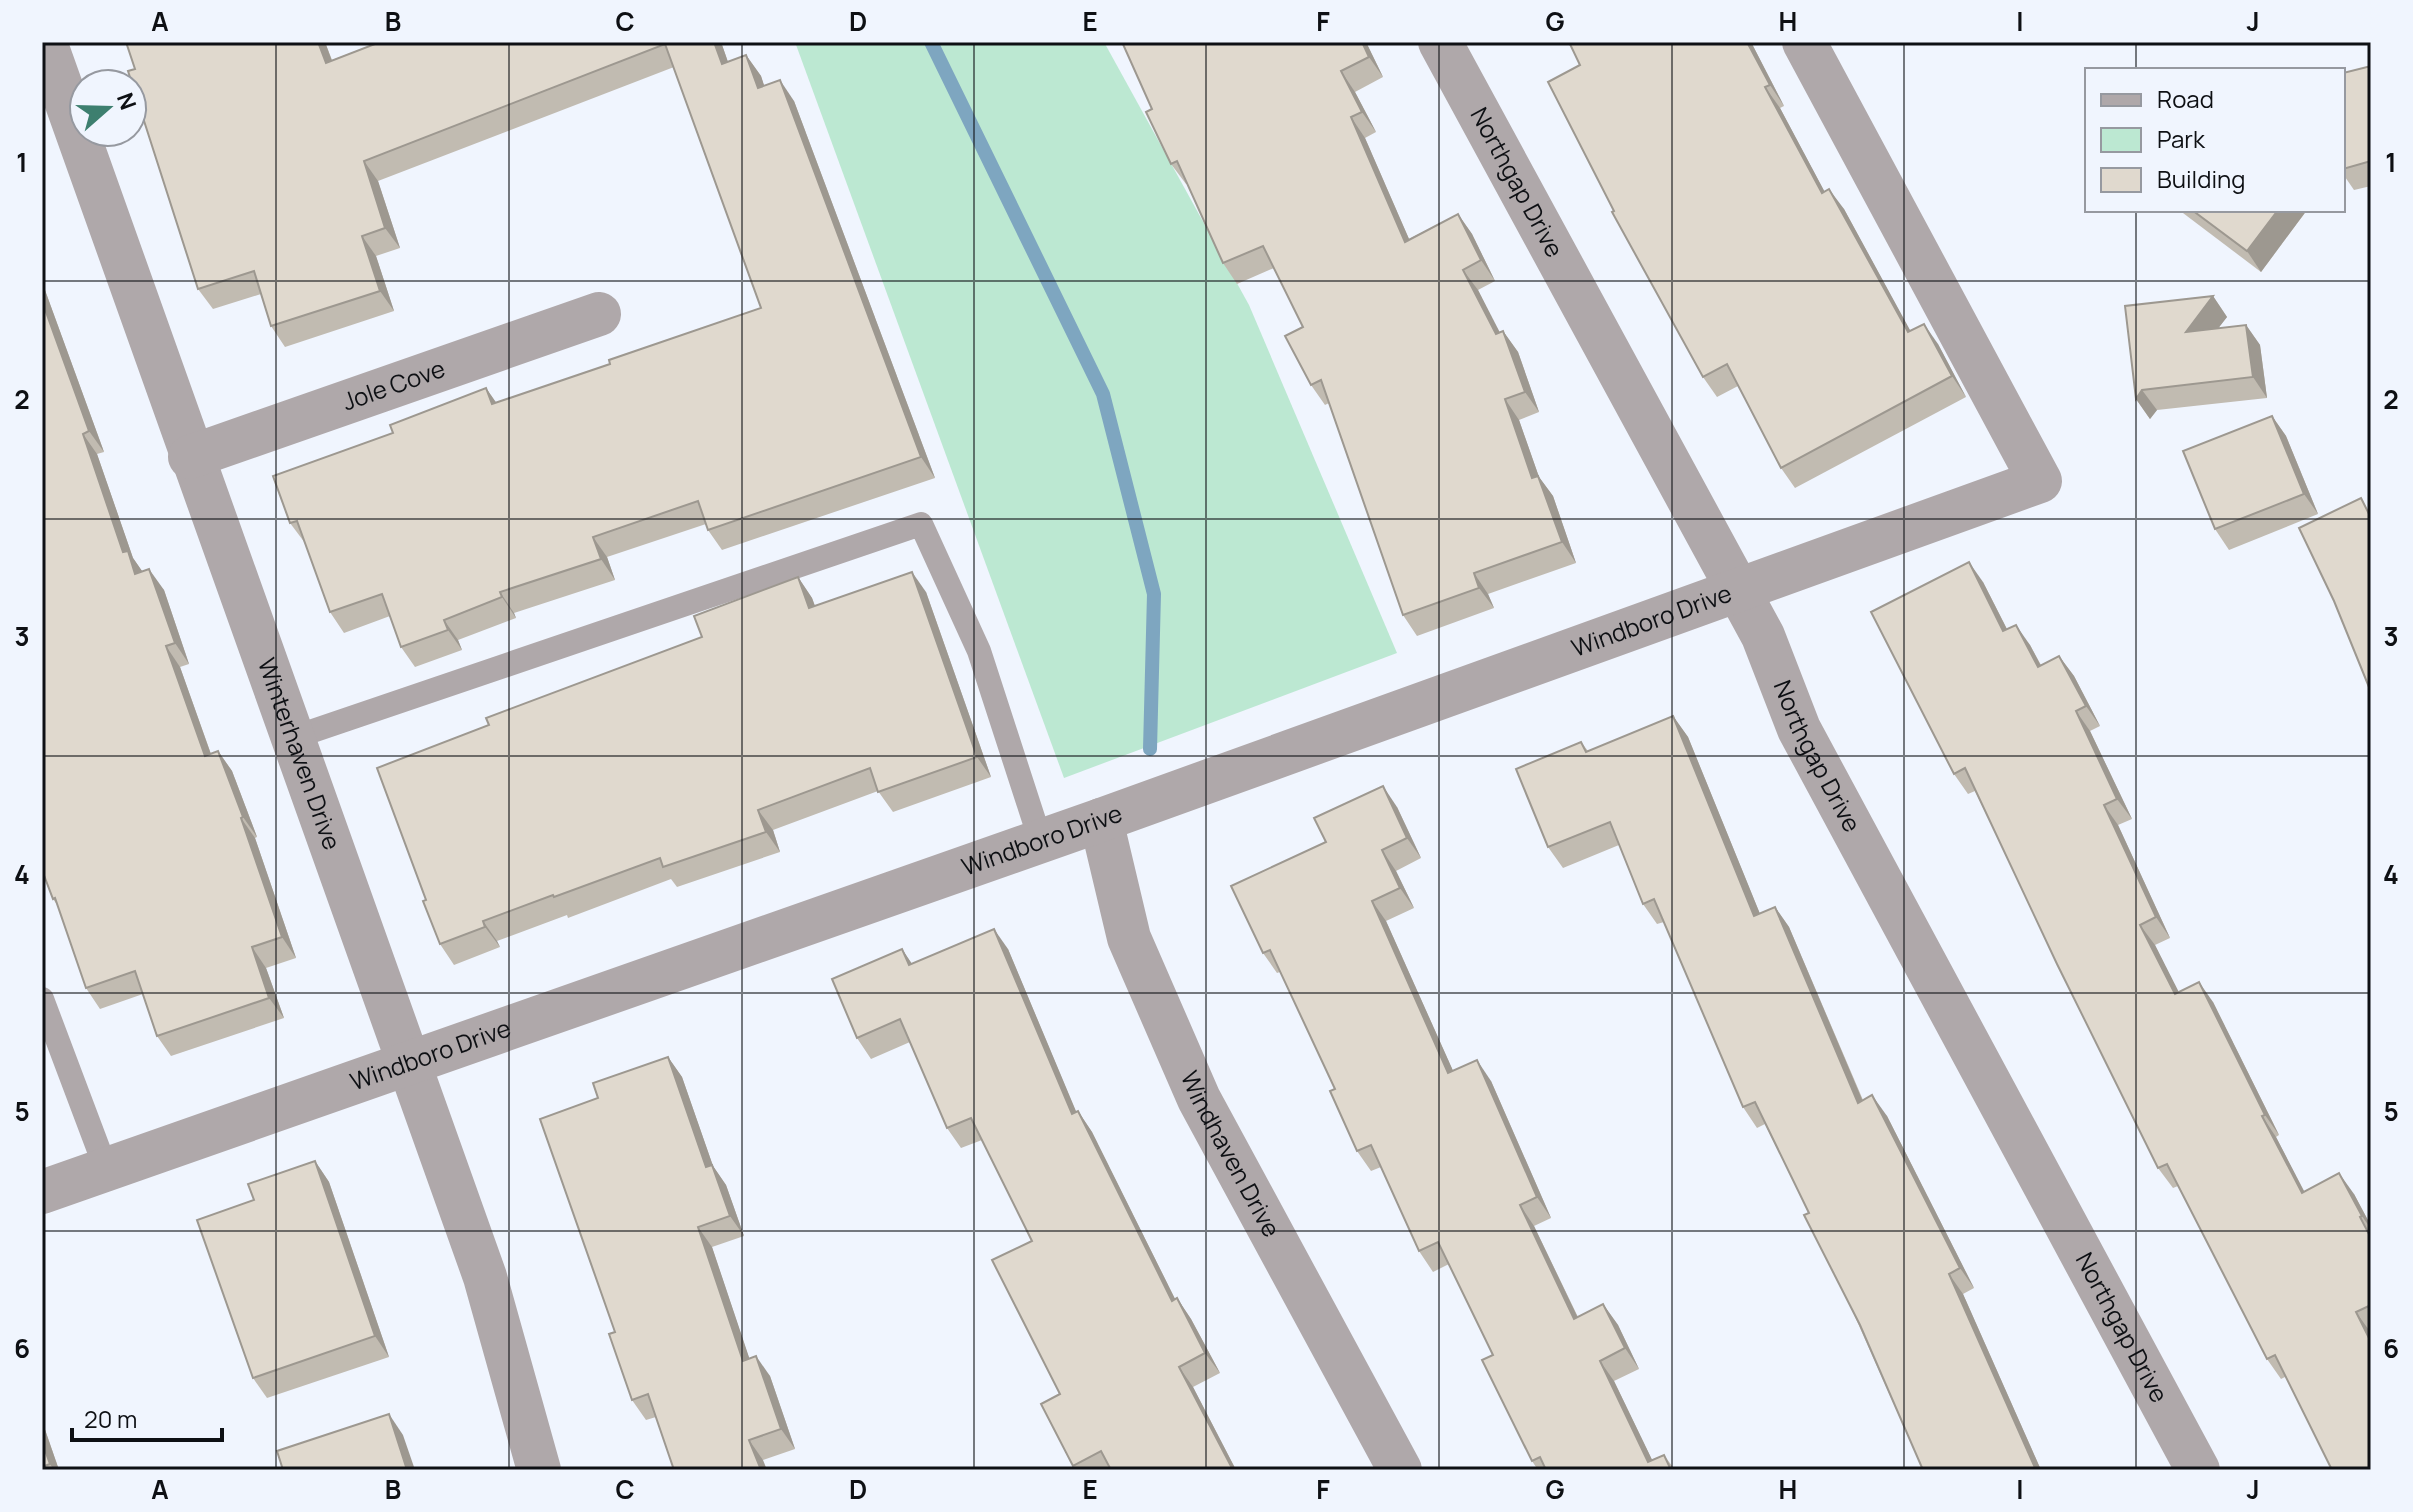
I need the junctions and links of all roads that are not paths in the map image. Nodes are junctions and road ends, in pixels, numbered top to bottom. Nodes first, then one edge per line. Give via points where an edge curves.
1 (45, 42) edge
2 (1440, 42) edge
3 (1804, 42) edge
4 (599, 314) dead end
5 (190, 457) junction
6 (1739, 590) junction
7 (292, 738) junction
8 (1101, 820) junction
9 (1041, 842) junction
10 (42, 999) edge
11 (409, 1063) junction
12 (106, 1169) junction
13 (42, 1192) edge
14 (539, 1470) edge
15 (1400, 1470) edge
16 (2198, 1470) edge

1 - 5 street, Winterhaven Drive
2 - 6 street, Northgap Drive
3 - 6 street, Windboro Drive via 2040,481
4 - 5 street, Jole Cove
5 - 7 street, Winterhaven Drive
6 - 8 street, Windboro Drive
6 - 16 street, Northgap Drive via 1799,729
7 - 9 lane via 921,524 979,651
7 - 11 street, Winterhaven Drive
8 - 9 street, Windboro Drive
8 - 15 street, Windhaven Drive via 1129,938 1199,1099
9 - 11 street, Windboro Drive
10 - 12 lane
11 - 12 street, Windboro Drive
11 - 14 street, Winterhaven Drive via 485,1277
12 - 13 street, Windboro Drive

